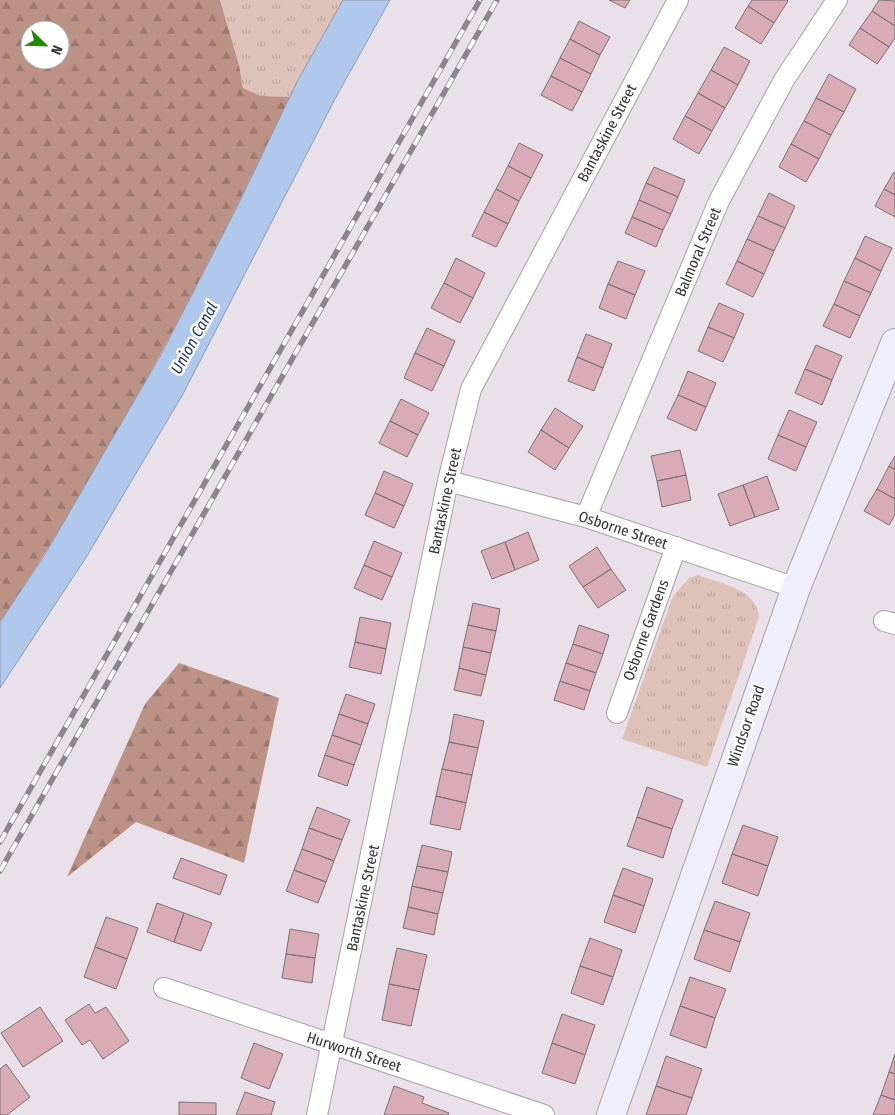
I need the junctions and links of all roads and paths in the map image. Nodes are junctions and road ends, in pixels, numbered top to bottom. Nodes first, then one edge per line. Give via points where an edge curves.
1 (678, 0) edge
2 (837, 0) edge
3 (895, 343) edge
4 (448, 481) junction
5 (586, 517) junction
6 (676, 547) junction
7 (796, 588) junction
8 (617, 713) dead end
9 (164, 988) dead end
10 (333, 1045) junction
11 (317, 1115) edge
12 (544, 1115) edge
13 (611, 1115) edge

1 - 4 street, Bantaskine Street via 470,389
2 - 5 street, Balmoral Street via 784,80 719,201
3 - 7 street, Windsor Road
4 - 5 street, Osborne Street
4 - 10 street, Bantaskine Street
5 - 6 street, Osborne Street
6 - 7 street, Osborne Street
6 - 8 street, Osborne Gardens
7 - 13 street, Windsor Road
9 - 10 street, Hurworth Street
10 - 11 street, Bantaskine Street
10 - 12 street, Hurworth Street

